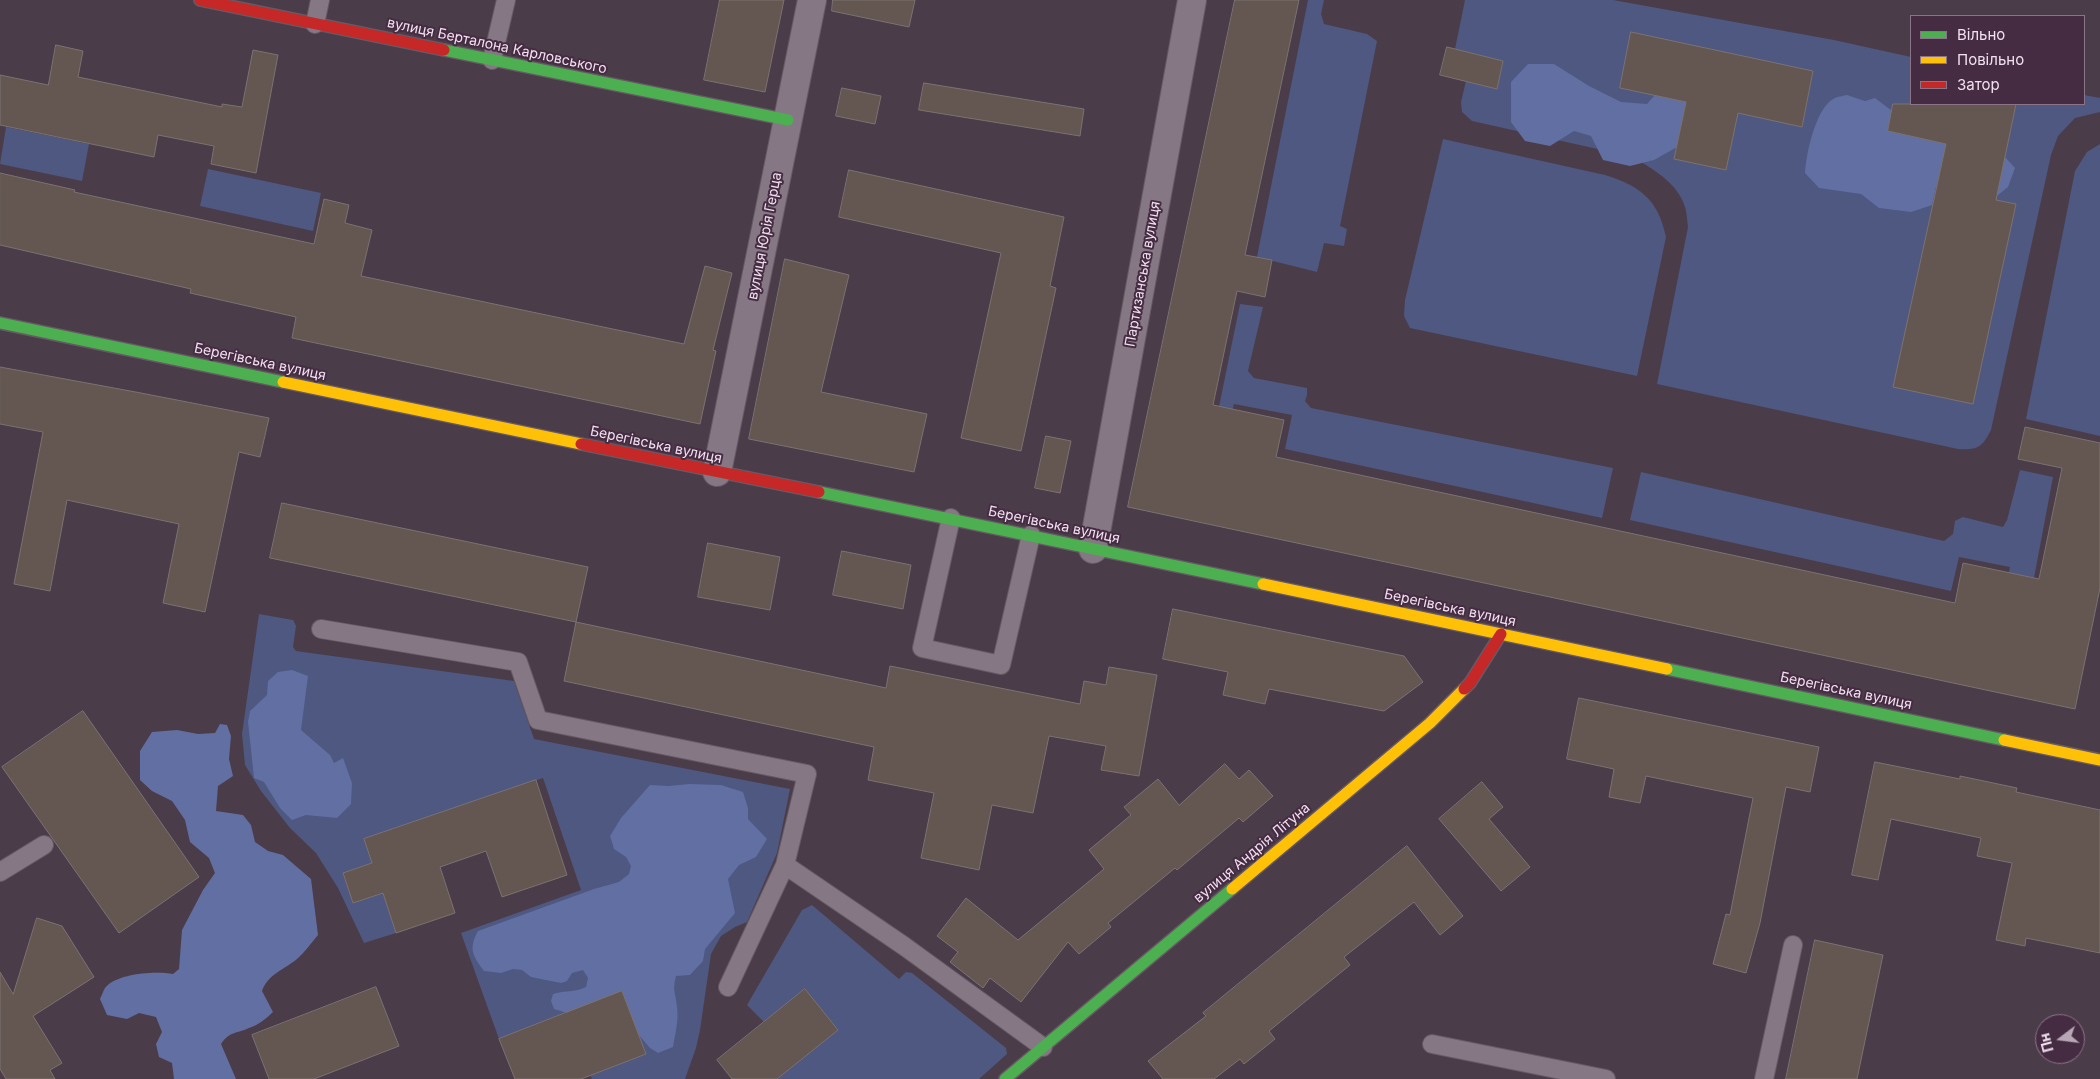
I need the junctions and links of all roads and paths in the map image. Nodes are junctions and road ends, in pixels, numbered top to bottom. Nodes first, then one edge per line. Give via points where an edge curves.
1 (200, 0) edge
2 (320, 0) edge
3 (506, 0) edge
4 (812, 0) edge
5 (1192, 0) edge
6 (315, 24) junction
7 (492, 60) junction
8 (788, 120) junction
9 (0, 323) edge
10 (717, 472) junction
11 (950, 518) junction
12 (1031, 535) junction
13 (1093, 549) junction
14 (321, 628) dead end
15 (1501, 634) junction
16 (2100, 760) edge
17 (44, 845) dead end
18 (785, 865) junction
19 (0, 872) edge
20 (1793, 945) dead end
21 (728, 987) dead end
22 (1432, 1044) dead end
23 (1043, 1047) junction
24 (1005, 1079) edge
25 (1606, 1079) edge
26 (1764, 1079) edge

1 - 6 main road, вулиця Берталона Карловського
2 - 6 lane
3 - 7 lane
4 - 8 street, вулиця Юрія Герца
5 - 13 street, Партизанська вулиця
6 - 7 main road, вулиця Берталона Карловського
7 - 8 main road, вулиця Берталона Карловського
8 - 10 street, вулиця Юрія Герца
9 - 10 main road, Берегівська вулиця
10 - 11 main road, Берегівська вулиця
11 - 12 main road, Берегівська вулиця
11 - 12 lane via 922,648 1001,665
12 - 13 main road, Берегівська вулиця
13 - 15 main road, Берегівська вулиця
14 - 18 lane via 518,662 538,720 807,774
15 - 16 main road, Берегівська вулиця
15 - 23 main road, вулиця Андрія Літуна via 1470,683 1430,723
17 - 19 lane
18 - 21 lane
18 - 23 lane
20 - 26 lane
22 - 25 lane
23 - 24 main road, вулиця Андрія Літуна

